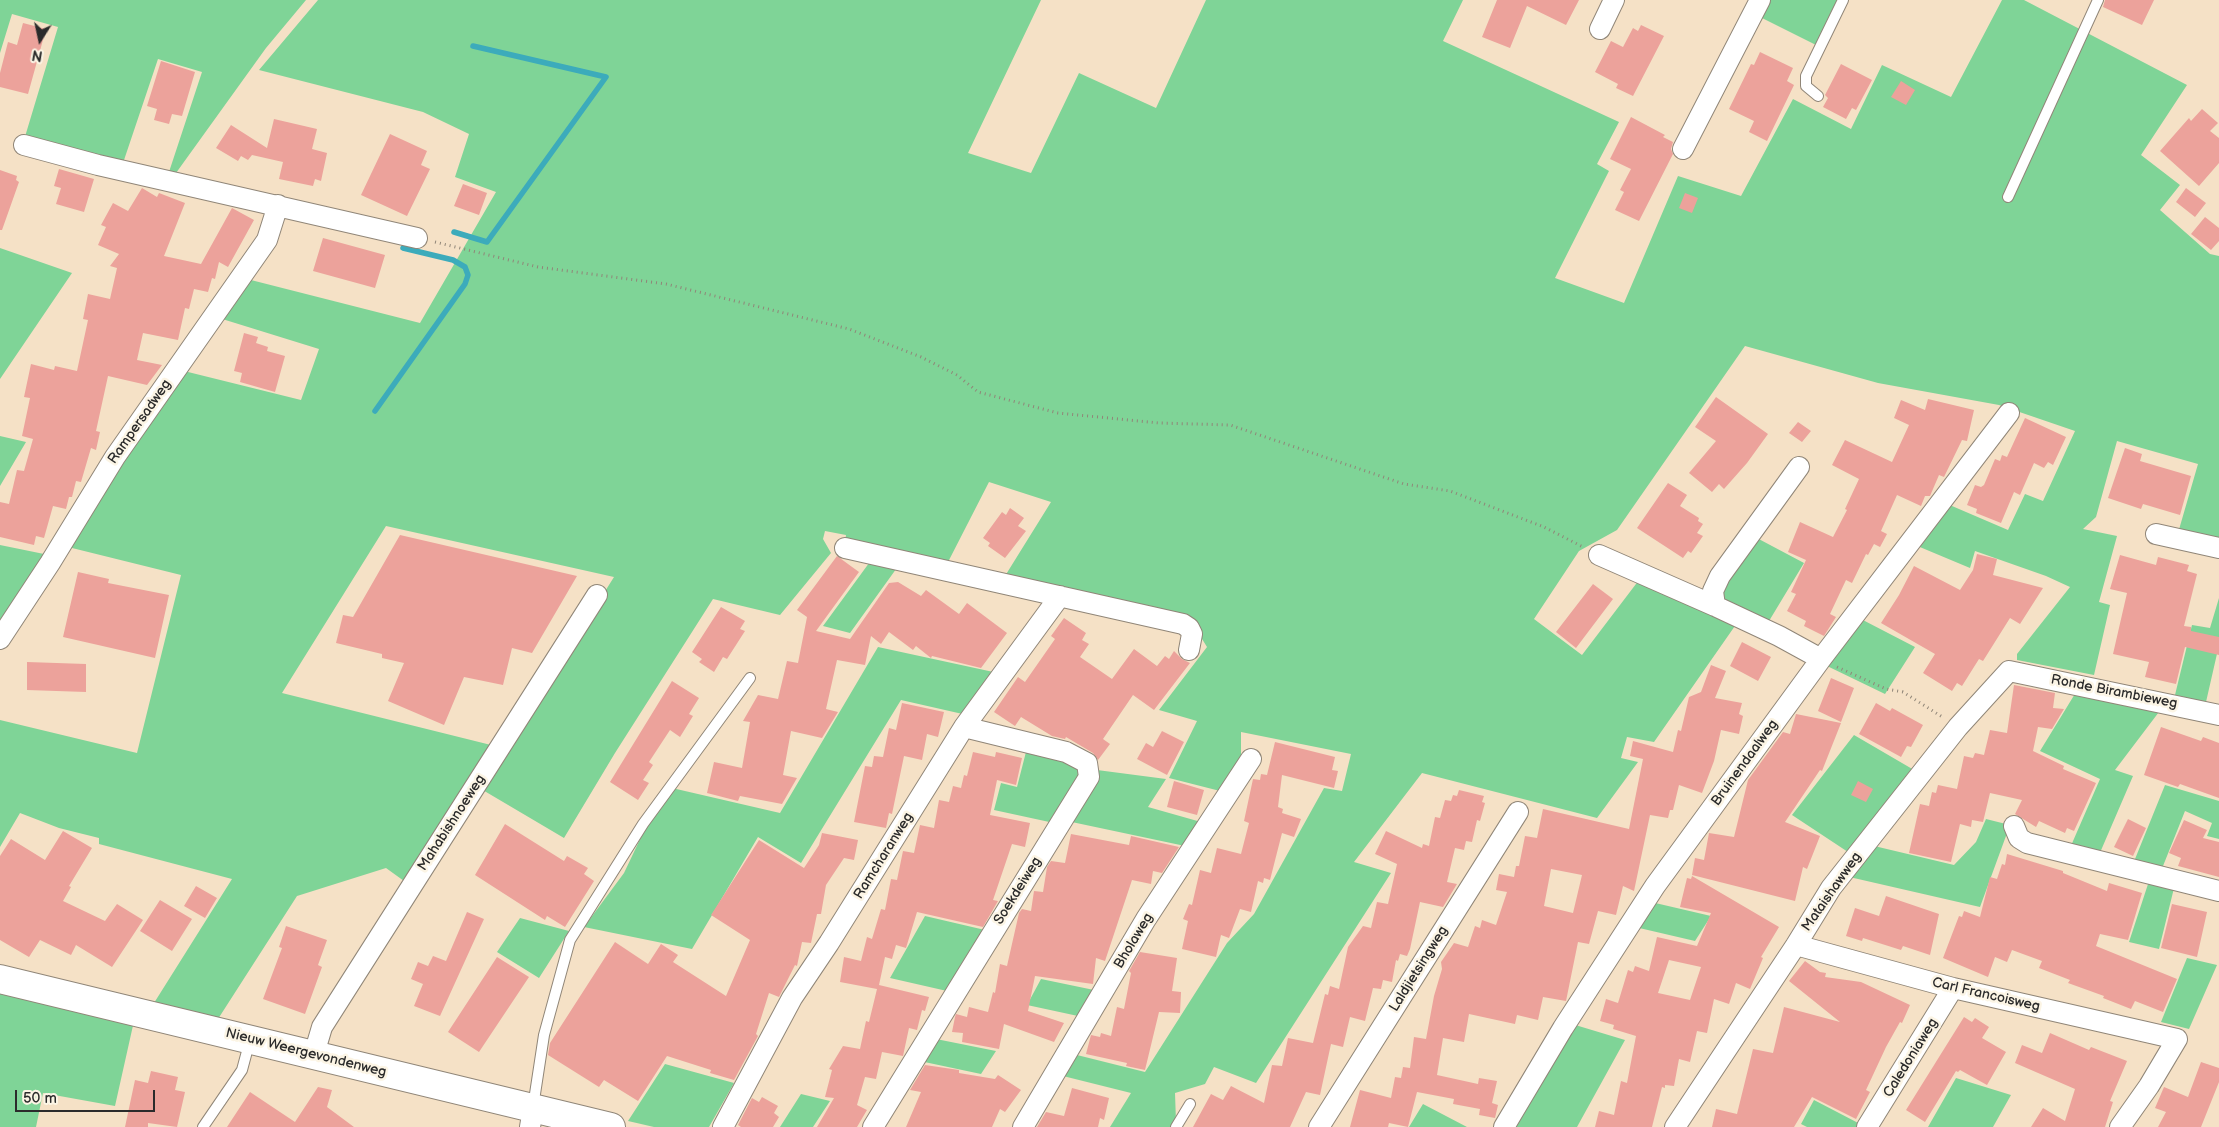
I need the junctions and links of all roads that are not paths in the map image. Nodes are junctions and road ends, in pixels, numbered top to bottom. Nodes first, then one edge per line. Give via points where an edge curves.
1 (1614, 0) edge
2 (1760, 0) edge
3 (1843, 0) edge
4 (2098, 0) edge
5 (1600, 29) dead end
6 (1818, 96) dead end
7 (24, 145) dead end
8 (1683, 149) dead end
9 (2008, 197) dead end
10 (278, 205) junction
11 (417, 238) road end
12 (2009, 413) dead end
13 (1799, 468) dead end
14 (2156, 534) dead end
15 (846, 548) dead end
16 (2219, 548) edge
17 (1599, 555) road end
18 (597, 595) dead end
19 (1060, 596) junction
20 (1715, 606) junction
21 (0, 638) edge
22 (1189, 650) dead end
23 (1821, 659) junction
24 (2009, 671) joint
25 (750, 678) dead end
26 (2219, 714) edge
27 (964, 727) junction
28 (1251, 759) dead end
29 (1518, 812) dead end
30 (2014, 826) dead end
31 (2219, 891) edge
32 (1796, 945) junction
33 (0, 979) edge
34 (1953, 988) junction
35 (250, 1040) junction
36 (314, 1054) junction
37 (1190, 1104) dead end
38 (531, 1118) edge
39 (202, 1127) edge
40 (611, 1127) edge
41 (723, 1127) edge
42 (873, 1127) edge
43 (1023, 1127) edge
44 (1176, 1127) edge
45 (1319, 1127) edge
46 (1504, 1127) edge
47 (1675, 1127) edge
48 (1867, 1127) edge
49 (2120, 1127) edge

1 - 5 street
2 - 8 street
3 - 6 lane via 1806,76 1806,86
4 - 9 lane
7 - 10 street
10 - 11 street
10 - 21 street, Rampersadweg via 267,240 115,457
12 - 23 street, Bruinendaalweg
13 - 20 street via 1720,576 1713,591
14 - 16 street
15 - 19 street
17 - 20 street
18 - 36 street, Mahabishnoeweg via 322,1027
19 - 22 street via 1183,624 1192,634
19 - 27 street, Ramcharanweg
20 - 23 street
23 - 46 street, Bruinendaalweg via 1655,886 1563,1028
24 - 26 street, Ronde Birambieweg
24 - 32 street, Mataishawweg via 1958,726 1831,888
25 - 38 lane via 643,824 570,940 544,1035
27 - 41 street, Ramcharanweg via 835,935 792,998
27 - 42 street, Soekdeiweg via 1066,752 1087,763 1089,777
28 - 43 street, Bholaweg via 1146,919
29 - 45 street, Laldjietsingweg
30 - 31 street via 2018,838 2027,843
32 - 34 street, Carl Francoisweg
32 - 47 street, Mataishawweg
33 - 35 street, Nieuw Weergevondenweg
34 - 48 street, Caledoniaweg
34 - 49 street, Carl Francoisweg via 2177,1039 2150,1086
35 - 36 street, Nieuw Weergevondenweg
35 - 39 lane via 242,1070
36 - 38 street, Nieuw Weergevondenweg
37 - 44 lane
38 - 40 street, Nieuw Weergevondenweg

